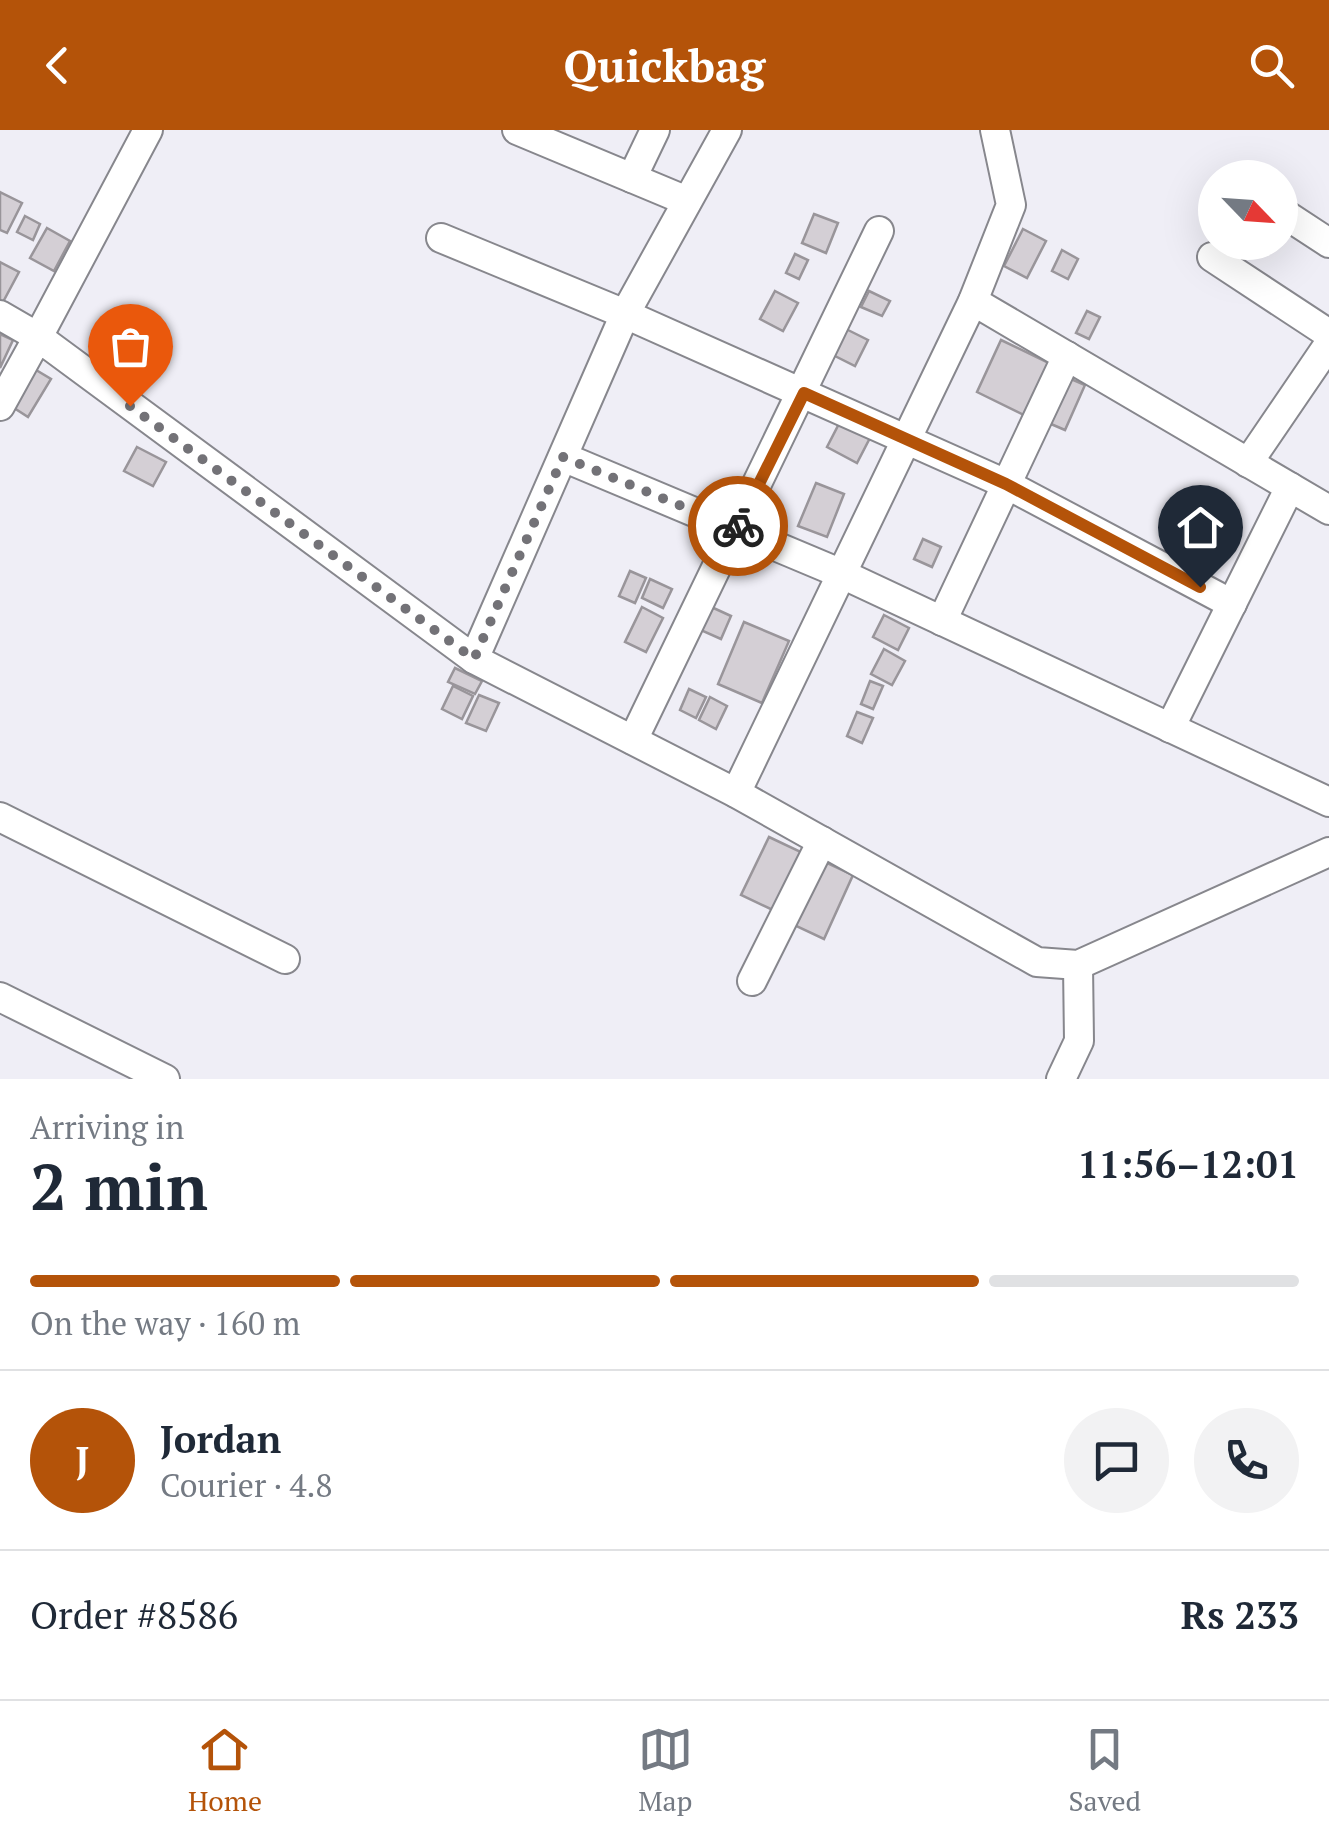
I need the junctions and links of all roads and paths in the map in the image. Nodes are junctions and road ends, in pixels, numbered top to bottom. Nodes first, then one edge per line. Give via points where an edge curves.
1 (148, 130) edge
2 (516, 130) edge
3 (655, 130) edge
4 (727, 130) edge
5 (995, 130) edge
6 (632, 178) junction
7 (688, 201) junction
8 (1298, 223) edge
9 (879, 232) dead end
10 (441, 238) dead end
11 (1329, 243) edge
12 (1217, 260) edge
13 (973, 301) junction
14 (625, 314) junction
15 (0, 316) edge
16 (1329, 334) edge
17 (38, 337) junction
18 (1067, 356) junction
19 (1324, 362) edge
20 (804, 393) junction
21 (0, 406) edge
22 (907, 439) junction
23 (563, 457) junction
24 (1248, 463) junction
25 (1006, 484) junction
26 (1290, 487) junction
27 (1329, 510) edge
28 (737, 529) junction
29 (842, 574) junction
30 (1232, 604) junction
31 (942, 621) junction
32 (474, 659) junction
33 (1170, 728) junction
34 (633, 740) junction
35 (736, 793) junction
36 (1329, 802) edge
37 (0, 817) edge
38 (822, 842) junction
39 (1329, 852) edge
40 (285, 959) dead end
41 (1078, 965) junction
42 (752, 982) dead end
43 (0, 997) edge
44 (165, 1079) edge
45 (1061, 1079) edge

1 - 17 street
2 - 6 street
3 - 6 street
4 - 7 street
5 - 13 street via 1012,204
6 - 7 street
7 - 14 street
8 - 11 street
9 - 20 street
10 - 14 street
12 - 16 street
13 - 18 street
13 - 22 street
14 - 20 street
14 - 23 street
15 - 17 street
17 - 21 street
17 - 32 street
18 - 24 street
18 - 25 street
19 - 24 street
20 - 22 street
20 - 28 street
22 - 25 street
22 - 29 street
23 - 28 street
23 - 32 street
24 - 26 street
25 - 30 street
25 - 31 street
26 - 27 street
26 - 30 street
28 - 29 street
28 - 34 street
29 - 31 street
29 - 35 street
30 - 33 street
31 - 33 street
32 - 34 street
33 - 36 street
34 - 35 street
35 - 38 street
37 - 40 street
38 - 41 street via 1036,962
38 - 42 street
39 - 41 street
41 - 45 street via 1078,1042
43 - 44 street

